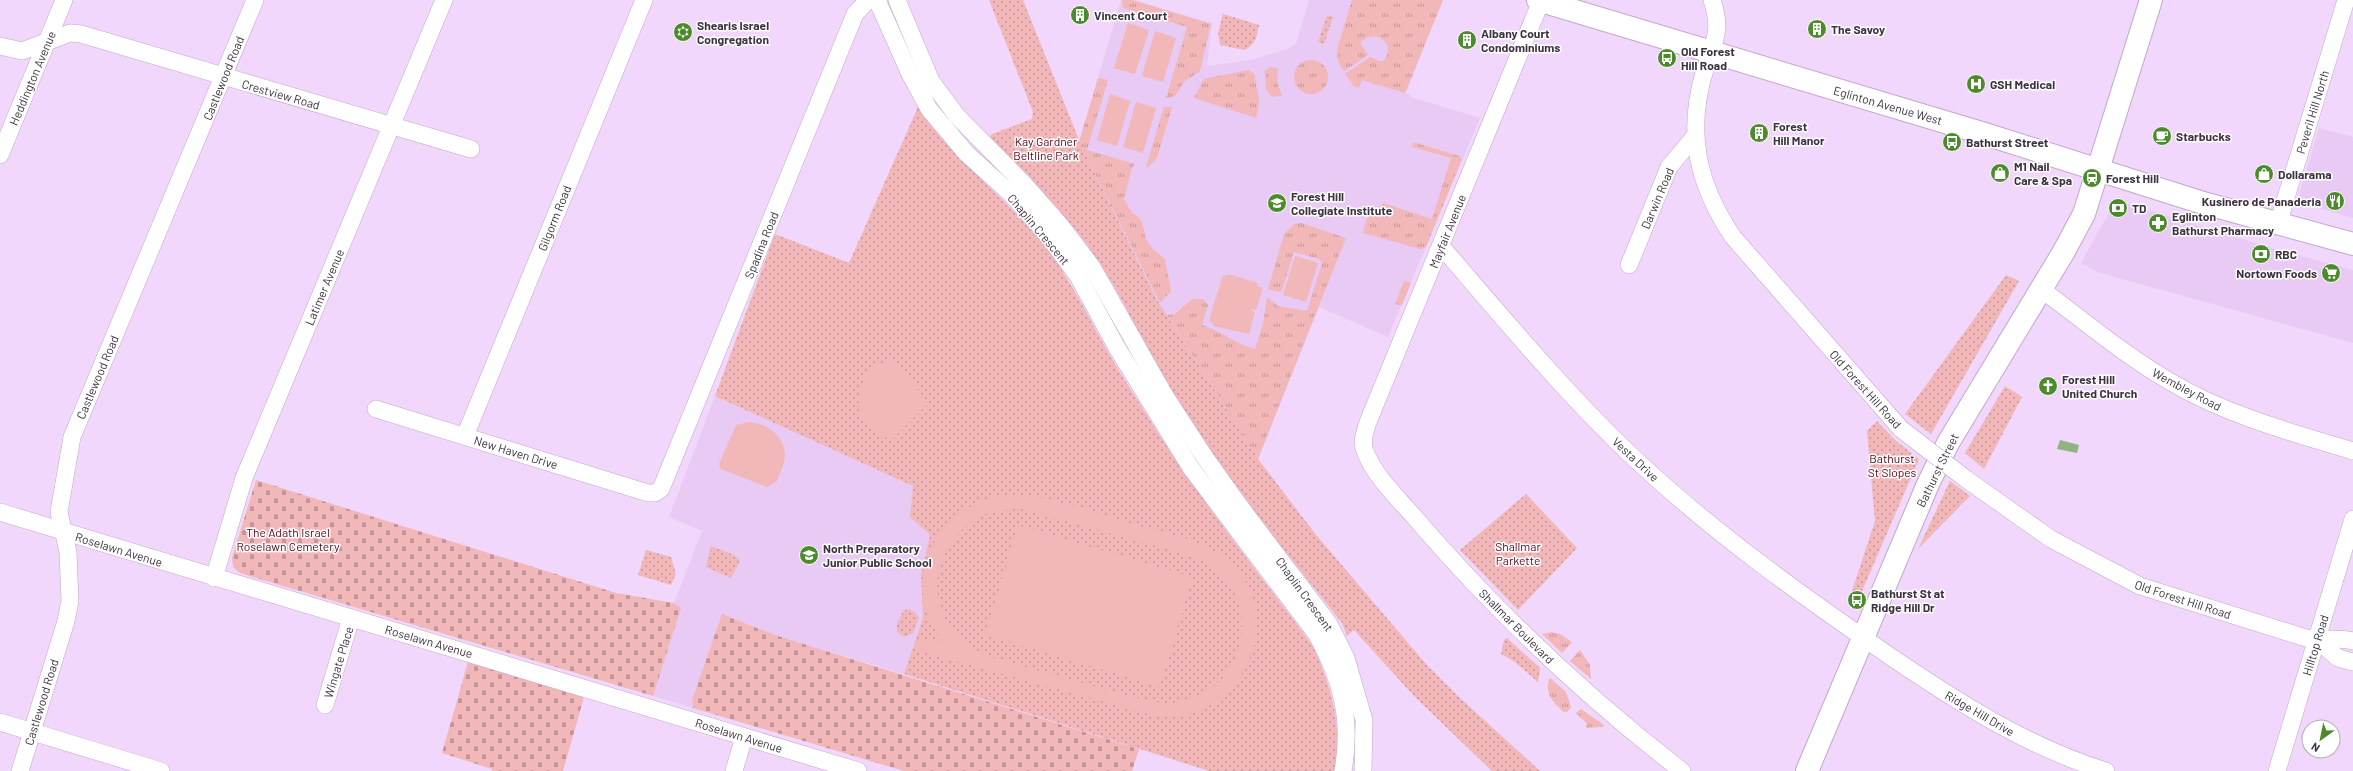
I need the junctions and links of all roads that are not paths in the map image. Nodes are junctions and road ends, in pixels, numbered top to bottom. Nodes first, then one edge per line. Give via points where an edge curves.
1 (64, 0) edge
2 (255, 0) edge
3 (444, 0) edge
4 (644, 0) edge
5 (870, 0) edge
6 (877, 0) edge
7 (897, 0) edge
8 (1539, 0) edge
9 (1712, 0) edge
10 (2151, 0) edge
11 (2346, 0) edge
12 (48, 41) junction
13 (0, 46) edge
14 (1711, 53) junction
15 (224, 77) junction
16 (392, 126) junction
17 (1695, 136) junction
18 (472, 148) dead end
19 (0, 155) edge
20 (2099, 170) junction
21 (2278, 224) junction
22 (2353, 244) edge
23 (1441, 246) junction
24 (1629, 265) dead end
25 (2041, 289) junction
26 (376, 409) dead end
27 (465, 436) junction
28 (2353, 451) edge
29 (1206, 459) junction
30 (1371, 463) joint
31 (1191, 468) junction
32 (655, 493) joint
33 (0, 512) edge
34 (2353, 519) edge
35 (65, 532) junction
36 (214, 578) junction
37 (351, 618) junction
38 (1863, 637) junction
39 (2317, 640) junction
40 (2353, 641) edge
41 (2353, 662) edge
42 (325, 705) dead end
43 (0, 722) edge
44 (32, 731) junction
45 (744, 737) junction
46 (20, 771) edge
47 (161, 771) edge
48 (734, 771) edge
49 (858, 771) edge
50 (1343, 771) edge
51 (1362, 771) edge
52 (1682, 771) edge
53 (1807, 771) edge
54 (2106, 771) edge
55 (2277, 771) edge

1 - 12 street, Heddington Avenue
2 - 15 street, Castlewood Road
3 - 16 street, Latimer Avenue
4 - 27 street, Gilgorm Road
5 - 32 street, Spadina Road via 855,14 666,479 661,489
6 - 31 street, Chaplin Crescent via 910,74 929,109 966,153 1012,195 1047,234 1078,276 1116,346
7 - 29 street, Chaplin Crescent via 931,81 957,116 1025,185 1060,225 1092,267 1165,396
8 - 14 main road, Eglinton Avenue West
8 - 23 street, Mayfair Avenue
9 - 14 street, Old Forest Hill Road via 1717,15 1718,33
10 - 20 main road, Bathurst Street
11 - 21 street, Peveril Hill North
12 - 13 street, Crestview Road via 22,51
12 - 15 street, Crestview Road via 70,33 81,34
12 - 19 street, Heddington Avenue
14 - 17 street, Old Forest Hill Road via 1696,108
14 - 20 main road, Eglinton Avenue West
15 - 16 street, Crestview Road
15 - 35 street, Castlewood Road via 72,437 60,512
16 - 18 street, Crestview Road
16 - 36 street, Latimer Avenue via 244,478
17 - 24 street, Darwin Road via 1669,167
17 - 39 street, Old Forest Hill Road, bridge via 1703,179 1720,217 1733,237 1901,429 2051,539 2140,586
20 - 21 main road, Eglinton Avenue West
20 - 25 main road, Bathurst Street via 2084,214
21 - 22 main road, Eglinton Avenue West
23 - 30 street, Mayfair Avenue via 1365,431 1364,446
23 - 38 street, Vesta Drive via 1546,369 1636,460 1765,568
25 - 28 street, Wembley Road via 2099,334 2169,381 2234,413
25 - 38 main road, Bathurst Street via 1948,443
26 - 27 street, New Haven Drive
27 - 32 street, New Haven Drive via 623,486
29 - 31 street
29 - 51 street, Chaplin Crescent via 1333,631 1346,658 1364,720
30 - 52 street, Shallmar Boulevard via 1450,559 1527,638 1590,696
31 - 50 street, Chaplin Crescent via 1317,635 1330,659 1339,683 1347,722
33 - 35 street, Roselawn Avenue
34 - 39 street, Hilltop Road
35 - 36 street, Roselawn Avenue
35 - 44 street, Castlewood Road via 70,601
36 - 37 street, Roselawn Avenue
37 - 42 street, Wingate Place
37 - 45 street, Roselawn Avenue
38 - 53 main road, Bathurst Street
38 - 54 street, Ridge Hill Drive via 1931,684 2004,729 2075,762
39 - 40 street, Old Forest Hill Road
39 - 41 street, Old Forest Hill Road via 2338,658
39 - 55 street, Hilltop Road
43 - 44 street
44 - 46 street, Castlewood Road
44 - 47 street
45 - 48 street
45 - 49 street, Roselawn Avenue

